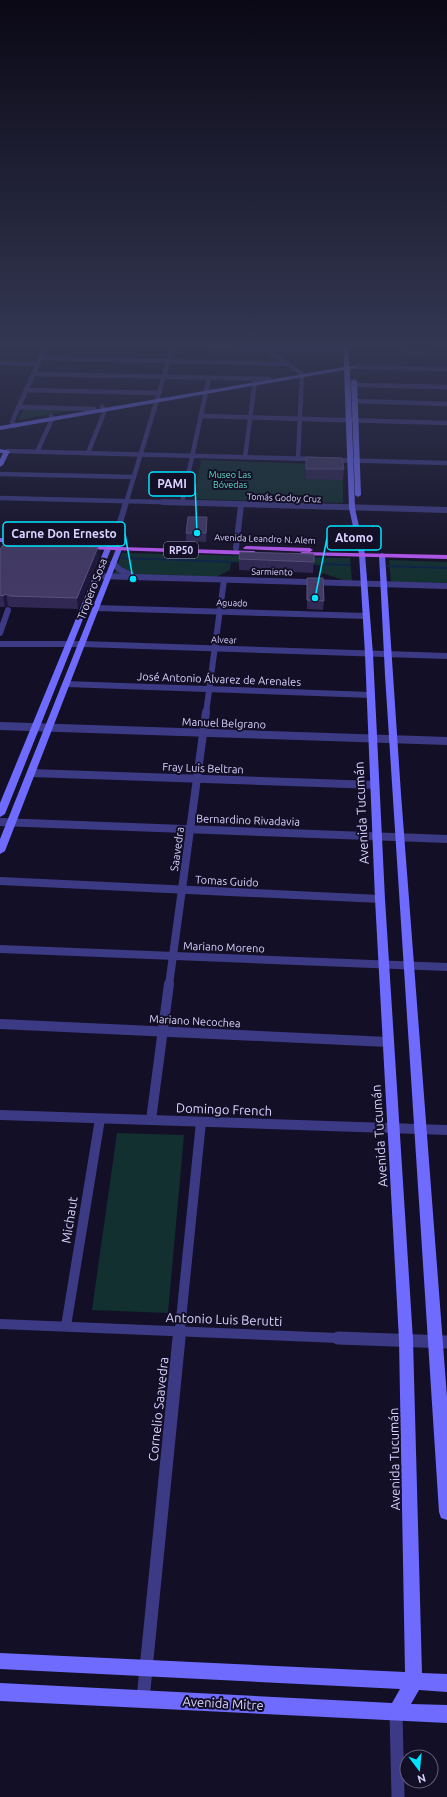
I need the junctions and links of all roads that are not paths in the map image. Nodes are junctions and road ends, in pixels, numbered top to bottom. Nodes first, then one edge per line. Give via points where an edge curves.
1 (11, 425) edge
2 (49, 425) edge
3 (98, 425) edge
4 (149, 425) edge
5 (199, 425) edge
6 (249, 425) edge
7 (300, 425) edge
8 (349, 425) edge
9 (356, 425) edge
10 (0, 428) edge
11 (0, 451) edge
12 (7, 451) junction
13 (37, 452) junction
14 (88, 453) junction
15 (140, 454) junction
16 (192, 456) junction
17 (245, 457) junction
18 (298, 459) junction
19 (321, 460) edge
20 (328, 460) edge
21 (350, 460) junction
22 (358, 461) junction
23 (447, 463) edge
24 (0, 466) edge
25 (0, 474) edge
26 (134, 477) junction
27 (0, 498) edge
28 (126, 501) junction
29 (182, 503) junction
30 (241, 505) junction
31 (356, 508) junction
32 (447, 510) edge
33 (0, 540) edge
34 (0, 545) edge
35 (114, 547) junction
36 (236, 548) junction
37 (362, 554) junction
38 (382, 555) junction
39 (447, 557) edge
40 (113, 564) junction
41 (97, 576) junction
42 (108, 576) junction
43 (137, 577) junction
44 (224, 580) junction
45 (365, 584) junction
46 (384, 584) junction
47 (447, 586) edge
48 (96, 608) junction
49 (8, 610) dead end
50 (220, 612) junction
51 (367, 616) junction
52 (0, 633) edge
53 (0, 644) edge
54 (68, 644) junction
55 (82, 644) junction
56 (215, 649) junction
57 (369, 654) junction
58 (388, 654) junction
59 (447, 656) edge
60 (66, 684) junction
61 (210, 689) junction
62 (370, 695) junction
63 (0, 726) edge
64 (36, 727) junction
65 (49, 728) junction
66 (204, 733) junction
67 (373, 738) junction
68 (393, 739) junction
69 (447, 741) edge
70 (31, 773) junction
71 (198, 779) junction
72 (375, 785) junction
73 (0, 814) edge
74 (0, 822) edge
75 (11, 822) junction
76 (191, 829) junction
77 (378, 836) junction
78 (400, 837) junction
79 (447, 839) edge
80 (0, 851) edge
81 (0, 881) edge
82 (183, 890) junction
83 (380, 899) junction
84 (0, 949) edge
85 (174, 956) junction
86 (385, 964) junction
87 (408, 965) junction
88 (447, 967) edge
89 (0, 1024) edge
90 (164, 1032) junction
91 (388, 1042) junction
92 (0, 1115) edge
93 (100, 1119) junction
94 (151, 1120) junction
95 (201, 1122) junction
96 (394, 1128) junction
97 (420, 1129) junction
98 (447, 1130) edge
99 (0, 1324) edge
100 (66, 1326) junction
101 (180, 1331) junction
102 (406, 1340) junction
103 (442, 1341) edge
104 (447, 1512) edge
105 (0, 1661) edge
106 (146, 1669) junction
107 (414, 1682) junction
108 (447, 1683) edge
109 (0, 1692) edge
110 (143, 1699) junction
111 (396, 1712) junction
112 (447, 1714) edge
113 (398, 1797) edge

1 - 10 street
2 - 13 street
3 - 14 street
4 - 15 street
5 - 16 street
6 - 17 street
7 - 18 street
8 - 21 street
9 - 22 street
11 - 12 street
12 - 13 street
12 - 24 street
13 - 14 street
14 - 15 street
15 - 16 street
15 - 26 street
16 - 17 street
16 - 29 street
17 - 18 street
18 - 19 street
20 - 21 street
21 - 22 street
21 - 31 street
22 - 23 street
22 - 31 street
25 - 26 street
26 - 28 street
27 - 28 street, Tomás Godoy Cruz
28 - 29 street, Tomás Godoy Cruz
28 - 35 street
29 - 30 street, Tomás Godoy Cruz
30 - 31 street, Tomás Godoy Cruz
30 - 36 street
31 - 32 street, Tomás Godoy Cruz
31 - 37 street, Avenida Tucumán
33 - 35 main road, Avenida Leandro N. Alem / RP50
34 - 35 main road, Avenida Leandro N. Alem / RP50
35 - 36 main road, Avenida Leandro N. Alem / RP50
35 - 37 main road, Avenida Leandro N. Alem / RP50
35 - 40 street, Tropero Sosa
35 - 41 street, Tropero Sosa
36 - 37 main road, Avenida Leandro N. Alem / RP50
37 - 38 main road, Avenida Leandro N. Alem / RP50
37 - 45 street, Avenida Tucumán
38 - 39 main road, Avenida Leandro N. Alem / RP50
38 - 46 street
40 - 42 street, Tropero Sosa
40 - 43 street
41 - 42 street, Sarmiento
41 - 54 street, Tropero Sosa
42 - 43 street, Sarmiento
42 - 48 street, Tropero Sosa
43 - 44 street, Sarmiento
44 - 45 street, Sarmiento
44 - 50 street, Saavedra
45 - 46 street, Sarmiento
45 - 51 street, Avenida Tucumán
46 - 47 street, Sarmiento
46 - 58 street
48 - 50 street, Aguado
48 - 55 street, Tropero Sosa
49 - 52 street
50 - 51 street, Aguado
50 - 56 street, Saavedra
51 - 57 street, Avenida Tucumán
53 - 54 street, Alvear
54 - 55 street, Alvear
54 - 64 street, Tropero Sosa
55 - 56 street, Alvear
55 - 60 street, Tropero Sosa
56 - 57 street, Alvear
56 - 61 street, Saavedra
57 - 58 street, Alvear
57 - 62 street, Avenida Tucumán
58 - 59 street, Alvear
58 - 68 street
60 - 61 street, José Antonio Álvarez de Arenales
60 - 65 street, Tropero Sosa
61 - 62 street, José Antonio Álvarez de Arenales
61 - 66 street, Saavedra
62 - 67 street, Avenida Tucumán
63 - 64 street, Manuel Belgrano
64 - 65 street, Manuel Belgrano
64 - 73 street, Tropero Sosa
65 - 66 street, Manuel Belgrano
65 - 70 street, Tropero Sosa
66 - 67 street, Manuel Belgrano
66 - 71 street, Saavedra
67 - 68 street, Manuel Belgrano
67 - 72 street, Avenida Tucumán
68 - 69 street, Manuel Belgrano
68 - 78 street
70 - 71 street, Fray Luis Beltran
70 - 75 street, Tropero Sosa
71 - 72 street, Fray Luis Beltran
71 - 76 street, Saavedra
72 - 77 street, Avenida Tucumán
74 - 75 street, Bernardino Rivadavia
75 - 76 street, Bernardino Rivadavia
75 - 80 street, Tropero Sosa
76 - 77 street, Bernardino Rivadavia
76 - 82 street, Saavedra
77 - 78 street, Bernardino Rivadavia
77 - 83 street, Avenida Tucumán
78 - 79 street, Bernardino Rivadavia
78 - 87 street
81 - 82 street, Tomas Guido
82 - 83 street, Tomas Guido
82 - 85 street, Saavedra
83 - 86 street, Avenida Tucumán
84 - 85 street, Mariano Moreno
85 - 86 street, Mariano Moreno
85 - 90 street, Saavedra
86 - 87 street, Mariano Moreno
86 - 91 street, Avenida Tucumán
87 - 88 street, Mariano Moreno
87 - 97 street
89 - 90 street, Mariano Necochea
90 - 91 street, Mariano Necochea
90 - 94 street, Saavedra
91 - 96 street, Avenida Tucumán
92 - 93 street, Domingo French
93 - 94 street, Domingo French
93 - 100 street, Michaut
94 - 95 street, Domingo French
95 - 96 street, Domingo French
95 - 101 street, Cornelio Saavedra
96 - 97 street, Domingo French
96 - 102 street, Avenida Tucumán
97 - 98 street, Domingo French
97 - 103 street
99 - 100 street, Antonio Luis Berutti
100 - 101 street, Antonio Luis Berutti
101 - 102 street, Antonio Luis Berutti
101 - 106 street, Cornelio Saavedra
102 - 103 street, Antonio Luis Berutti
102 - 107 street, Avenida Tucumán
103 - 104 street
105 - 106 street
106 - 107 street
106 - 110 street, Cornelio Saavedra
107 - 108 street
107 - 111 street
109 - 110 street, Avenida Mitre
110 - 111 street, Avenida Mitre
111 - 112 street, Avenida Mitre
111 - 113 street

